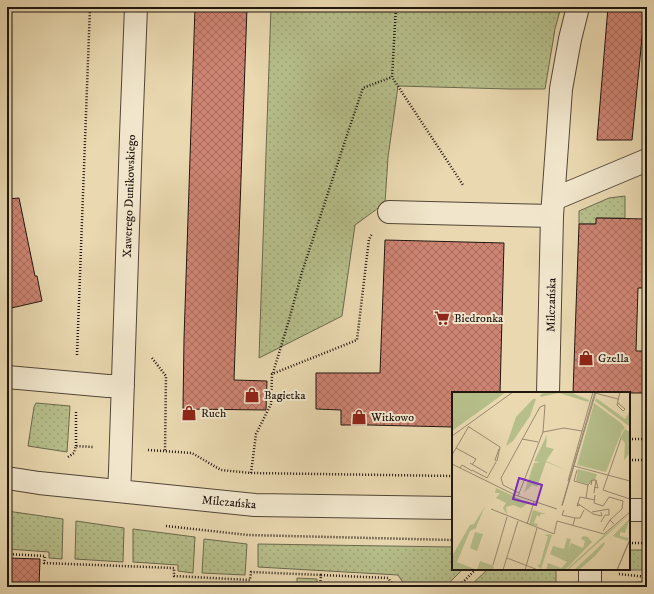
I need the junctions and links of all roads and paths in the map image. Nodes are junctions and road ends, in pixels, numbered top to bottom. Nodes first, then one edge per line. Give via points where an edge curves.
1 (90, 7) edge
2 (136, 7) edge
3 (396, 7) edge
4 (578, 7) edge
5 (392, 77) junction
6 (647, 160) edge
7 (553, 207) junction
8 (389, 212) joint
9 (482, 214) junction
10 (272, 374) junction
11 (7, 377) edge
12 (76, 382) junction
13 (123, 386) junction
14 (548, 392) edge
15 (630, 439) edge
16 (647, 439) edge
17 (76, 446) junction
18 (121, 448) junction
19 (67, 458) dead end
20 (630, 460) edge
21 (647, 460) edge
22 (251, 473) junction
23 (452, 476) edge
24 (7, 478) edge
25 (119, 491) junction
26 (452, 508) edge
27 (630, 510) edge
28 (647, 510) edge
29 (630, 542) edge
30 (647, 543) edge
31 (7, 554) edge
32 (475, 570) edge
33 (590, 570) edge
34 (321, 576) junction
35 (320, 587) edge
36 (395, 587) edge
37 (458, 587) edge
38 (590, 587) edge

1 - 12 path
2 - 13 street, Xawerego Dunikowskiego
3 - 5 path
4 - 7 street, Milczańska via 562,89
5 - 9 path
5 - 10 path via 363,88 302,272
6 - 7 street
7 - 9 street
7 - 14 street, Milczańska
8 - 9 street
8 - 10 path via 369,239 357,340
10 - 22 path via 271,404 256,434
11 - 12 street
12 - 13 street
12 - 17 path
13 - 18 street, Xawerego Dunikowskiego
15 - 16 path
17 - 18 path
17 - 19 path via 74,453
18 - 22 path via 192,453 221,470
18 - 25 street, Xawerego Dunikowskiego
20 - 21 path
22 - 23 path
24 - 25 street, Milczańska
25 - 26 street, Milczańska via 255,505
27 - 28 street
29 - 30 path
31 - 34 path via 45,556 44,563 174,568 174,576 250,580 251,572
32 - 37 path
33 - 38 street
34 - 35 path
34 - 36 path via 388,578

